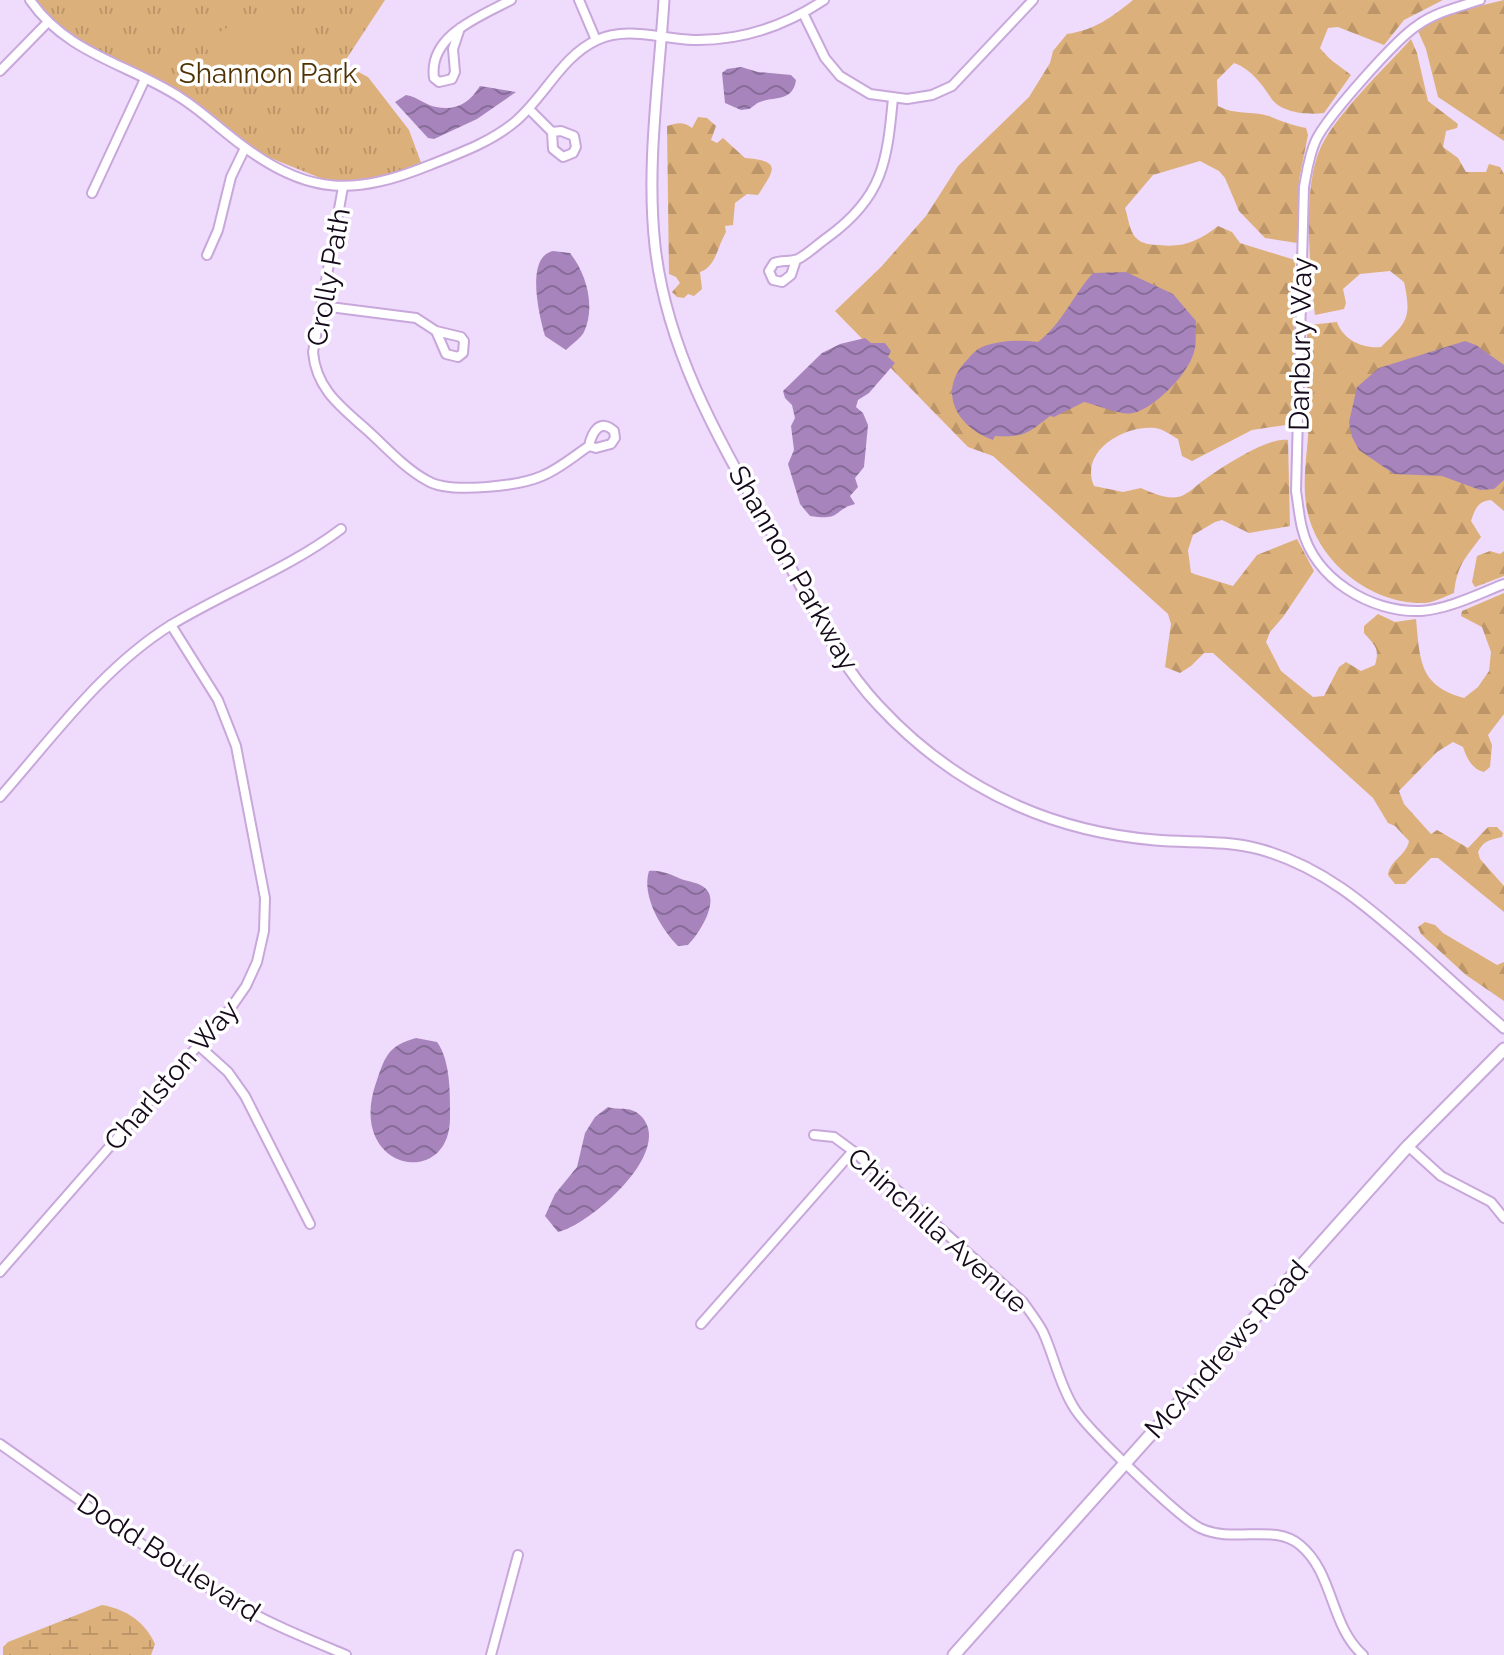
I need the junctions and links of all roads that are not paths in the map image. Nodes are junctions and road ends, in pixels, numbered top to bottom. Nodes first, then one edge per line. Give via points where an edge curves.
1 (30, 0) edge
2 (511, 0) edge
3 (579, 0) edge
4 (664, 0) edge
5 (824, 0) edge
6 (1033, 0) edge
7 (1480, 0) edge
8 (803, 13) junction
9 (48, 22) junction
10 (460, 28) junction
11 (662, 37) junction
12 (596, 40) junction
13 (0, 71) edge
14 (145, 79) junction
15 (893, 98) junction
16 (529, 109) junction
17 (552, 132) dead end
18 (245, 148) junction
19 (343, 187) junction
20 (92, 193) dead end
21 (207, 255) dead end
22 (796, 260) dead end
23 (322, 306) junction
24 (436, 331) dead end
25 (589, 446) dead end
26 (341, 529) dead end
27 (1504, 584) edge
28 (171, 625) junction
29 (0, 797) edge
30 (1504, 1028) edge
31 (199, 1046) junction
32 (1504, 1049) edge
33 (814, 1135) dead end
34 (1408, 1146) junction
35 (853, 1151) junction
36 (1504, 1218) edge
37 (310, 1224) dead end
38 (0, 1272) edge
39 (701, 1324) dead end
40 (0, 1444) edge
41 (1126, 1461) junction
42 (518, 1555) dead end
43 (346, 1655) edge
44 (491, 1655) edge
45 (954, 1655) edge
46 (1363, 1655) edge

1 - 9 street
2 - 10 street
3 - 12 street
4 - 11 street, Shannon Parkway
5 - 8 street
6 - 15 street via 952,86 918,98
7 - 27 street, Danbury Way via 1415,27 1334,113 1308,161 1296,491 1302,531 1321,565 1352,593 1387,608 1424,610
8 - 11 street via 734,37
8 - 15 street via 840,76 870,94
9 - 13 street
9 - 14 street via 79,47
10 - 10 street via 435,59 434,78 439,82 452,79 455,72 453,49
11 - 12 street via 617,34
11 - 30 street, Shannon Parkway via 652,187 655,247 684,364 705,412 842,660 878,705 919,745 966,779 1017,806 1114,835 1256,848 1325,875 1364,903
12 - 16 street via 571,57
14 - 18 street via 193,106
14 - 20 street
15 - 22 street via 889,145 871,193 850,220
16 - 17 street
16 - 19 street via 473,148 395,179
18 - 19 street via 291,175
18 - 21 street
19 - 23 street, Crolly Path
23 - 24 street via 408,316
23 - 25 street, Crolly Path via 313,352 323,388 428,482 465,489 532,479
26 - 28 street via 305,555
28 - 29 street via 98,685
28 - 31 street, Charlston Way via 218,700 236,746 265,898 257,962 246,986
31 - 37 street via 245,1096
31 - 38 street, Charlston Way
32 - 34 main road, McAndrews Road
33 - 35 street, Chinchilla Avenue via 834,1137
34 - 36 street via 1441,1176 1491,1202
34 - 41 main road, McAndrews Road
35 - 39 street
35 - 41 street, Chinchilla Avenue via 1023,1302 1043,1332 1074,1409
40 - 43 street, Dodd Boulevard via 224,1597
41 - 45 main road, McAndrews Road
41 - 46 street, Chinchilla Avenue via 1197,1527 1231,1537 1284,1536 1299,1544 1318,1564 1345,1632
42 - 44 street

